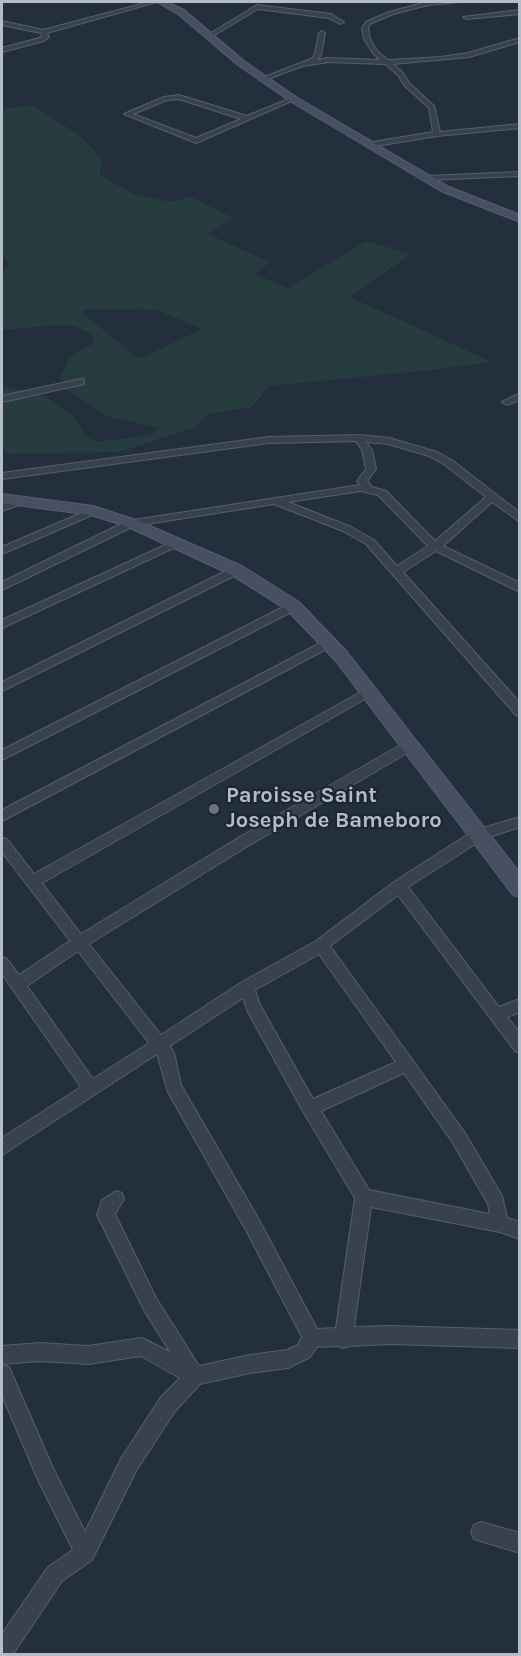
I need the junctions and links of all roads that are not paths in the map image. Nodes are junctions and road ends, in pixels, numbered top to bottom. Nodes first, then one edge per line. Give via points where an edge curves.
1 (154, 2) edge
2 (161, 2) edge
3 (456, 2) edge
4 (519, 12) edge
5 (2, 16) edge
6 (466, 17) dead end
7 (341, 22) dead end
8 (4, 23) edge
9 (43, 32) junction
10 (322, 33) dead end
11 (211, 38) junction
12 (519, 40) edge
13 (2, 50) edge
14 (386, 62) junction
15 (304, 64) junction
16 (262, 79) junction
17 (292, 99) junction
18 (246, 118) junction
19 (519, 126) edge
20 (437, 134) junction
21 (369, 145) junction
22 (519, 174) edge
23 (427, 178) junction
24 (519, 219) edge
25 (81, 382) dead end
26 (519, 396) edge
27 (2, 399) edge
28 (507, 402) dead end
29 (359, 438) junction
30 (2, 476) edge
31 (367, 488) junction
32 (491, 498) junction
33 (278, 502) junction
34 (7, 503) edge
35 (93, 511) junction
36 (519, 519) edge
37 (131, 523) junction
38 (176, 543) junction
39 (435, 547) junction
40 (2, 551) edge
41 (236, 570) junction
42 (396, 572) junction
43 (2, 586) edge
44 (519, 588) edge
45 (293, 606) junction
46 (2, 624) edge
47 (330, 642) junction
48 (2, 687) edge
49 (368, 692) junction
50 (519, 712) edge
51 (409, 746) junction
52 (2, 755) edge
53 (2, 816) edge
54 (519, 822) edge
55 (478, 836) junction
56 (2, 843) edge
57 (32, 882) junction
58 (399, 886) junction
59 (519, 889) edge
60 (78, 943) junction
61 (321, 945) junction
62 (2, 963) edge
63 (17, 984) junction
64 (247, 987) junction
65 (519, 1005) edge
66 (496, 1015) junction
67 (158, 1044) junction
68 (519, 1046) edge
69 (408, 1064) junction
70 (91, 1088) junction
71 (310, 1108) junction
72 (2, 1147) edge
73 (364, 1197) junction
74 (116, 1199) dead end
75 (500, 1224) junction
76 (519, 1231) edge
77 (312, 1338) junction
78 (343, 1339) junction
79 (519, 1339) edge
80 (2, 1355) edge
81 (2, 1374) edge
82 (195, 1376) junction
83 (481, 1532) dead end
84 (519, 1543) edge
85 (85, 1553) junction
86 (2, 1652) edge

1 - 9 street
2 - 11 street via 181,12
3 - 14 street via 428,3 368,23 366,39
4 - 6 street
5 - 8 street via 8,20
7 - 11 street via 331,16 264,9
8 - 9 street
9 - 13 street via 46,37 42,40
10 - 15 street via 318,55
11 - 16 street
12 - 14 street via 469,55
14 - 15 street via 328,60
14 - 20 street via 432,107
15 - 16 street
16 - 17 street
17 - 18 street
17 - 21 street
18 - 18 street via 179,97 166,98 127,114 196,141
19 - 20 street
20 - 21 street
21 - 23 street
22 - 23 street
23 - 24 street
25 - 27 street
26 - 28 street
29 - 30 street via 269,440
29 - 31 street via 371,469 363,481
29 - 32 street via 389,441 434,454
31 - 33 street
31 - 39 street via 386,496
32 - 36 street
32 - 39 street
33 - 37 street
33 - 42 street via 357,534 375,547
34 - 35 street
35 - 37 street
35 - 40 street
37 - 38 street
37 - 43 street
38 - 41 street
38 - 46 street
39 - 42 street
39 - 44 street
41 - 45 street
41 - 48 street
42 - 50 street
45 - 47 street
45 - 52 street
47 - 49 street
47 - 53 street
49 - 51 street
49 - 57 street
51 - 55 street
51 - 60 street
54 - 55 street
55 - 58 street
55 - 59 street
56 - 57 street
57 - 60 street
58 - 61 street
58 - 66 street
60 - 63 street
60 - 67 street
61 - 64 street
61 - 69 street
62 - 63 street
63 - 70 street
64 - 67 street
64 - 71 street via 253,1007
65 - 66 street
66 - 68 street
67 - 70 street
67 - 77 street via 166,1053 174,1087
69 - 71 street
69 - 75 street via 487,1185 496,1202
70 - 72 street
71 - 73 street
73 - 75 street
73 - 78 street
74 - 82 street via 108,1206 106,1215 150,1304
75 - 76 street
77 - 78 street
77 - 82 street via 304,1351 288,1359
78 - 79 street via 391,1335
80 - 82 street via 88,1355 142,1347
81 - 85 street
82 - 85 street via 168,1404 129,1464
83 - 84 street
85 - 86 street via 55,1574

